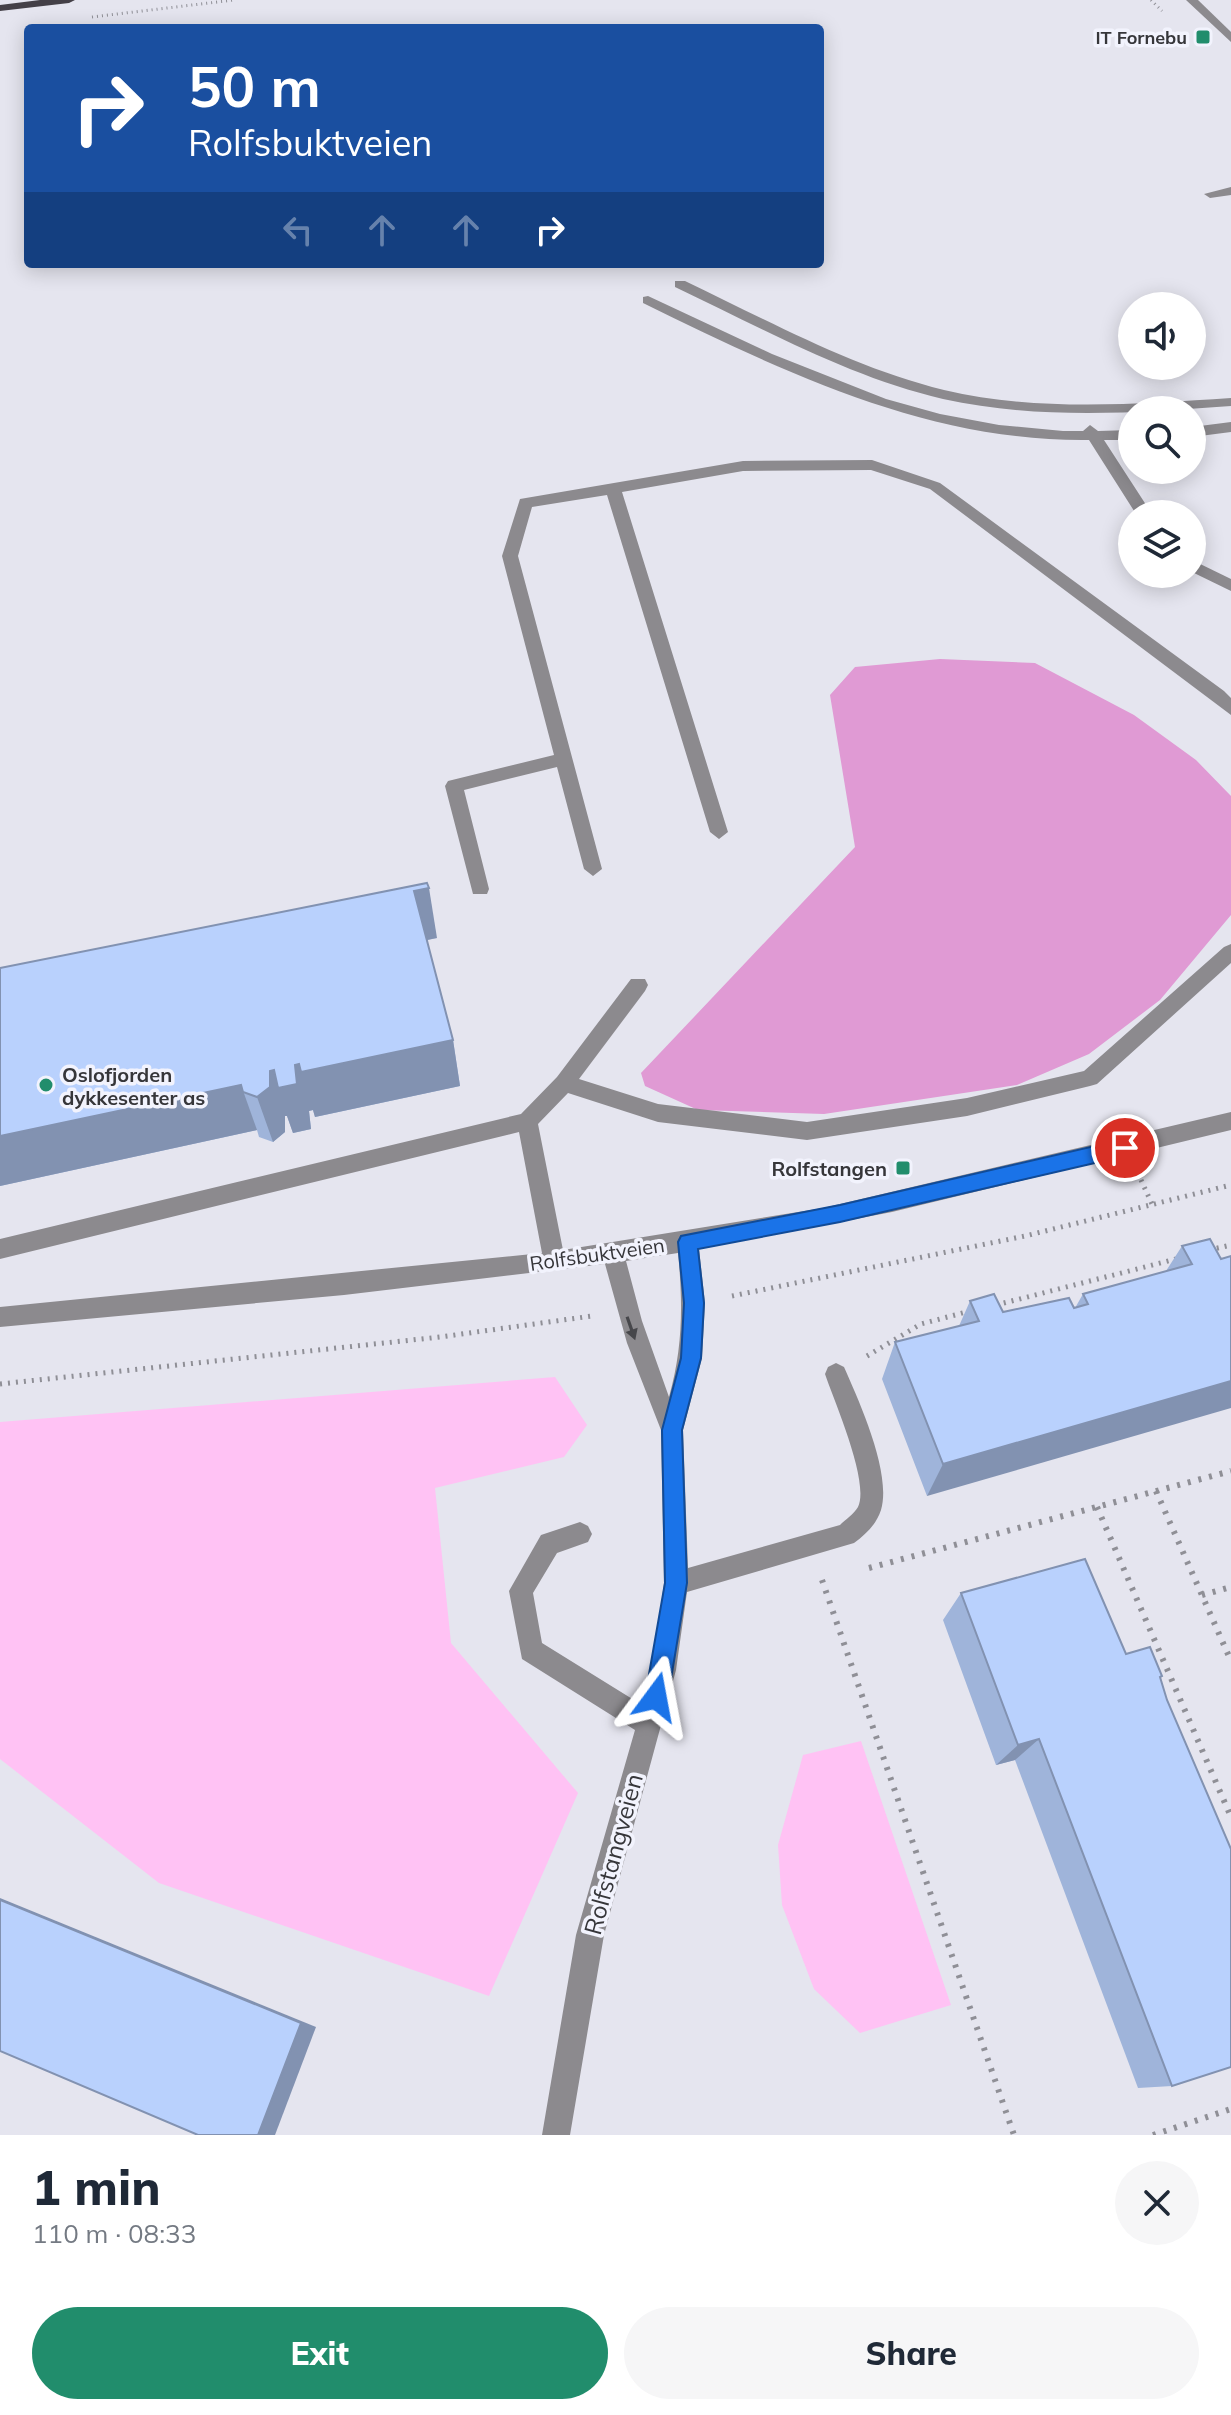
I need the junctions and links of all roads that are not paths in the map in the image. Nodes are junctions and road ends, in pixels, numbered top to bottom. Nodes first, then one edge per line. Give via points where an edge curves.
1 (69, 0) edge
2 (1192, 0) edge
3 (0, 8) edge
4 (1231, 39) edge
5 (1231, 191) edge
6 (1210, 194) dead end
7 (680, 284) dead end
8 (648, 300) dead end
9 (1231, 402) edge
10 (1082, 411) junction
11 (1231, 427) edge
12 (1206, 430) edge
13 (1118, 436) edge
14 (1093, 438) junction
15 (613, 489) junction
16 (1135, 500) edge
17 (1206, 573) edge
18 (1231, 586) edge
19 (1231, 709) edge
20 (563, 759) junction
21 (719, 832) dead end
22 (593, 869) dead end
23 (480, 889) dead end
24 (1231, 952) edge
25 (638, 985) dead end
26 (564, 1083) junction
27 (527, 1121) junction
28 (1231, 1121) edge
29 (688, 1242) junction
30 (0, 1249) edge
31 (613, 1252) junction
32 (554, 1261) junction
33 (0, 1317) edge
34 (836, 1374) road end
35 (672, 1430) junction
36 (580, 1534) dead end
37 (676, 1583) junction
38 (649, 1724) junction
39 (556, 2135) edge

1 - 3 main road
2 - 4 street
5 - 6 street
7 - 10 street via 903,383 973,400
8 - 14 street via 820,381 901,411 986,429
9 - 10 street
10 - 14 street
11 - 12 street
13 - 14 street
14 - 16 street
15 - 19 street via 743,466 811,463 872,465 935,486
15 - 20 street via 525,503 510,556
15 - 21 street
17 - 18 street
20 - 22 street
20 - 23 street via 454,786
24 - 26 street via 1090,1078 967,1107 807,1131 658,1113
25 - 26 street
26 - 27 street
27 - 30 street
27 - 32 street
28 - 29 street, Rolfsbuktveien via 840,1214
29 - 31 street, Rolfsbuktveien
29 - 35 street, Rolfstangveien via 694,1303 691,1358
31 - 32 street, Rolfsbuktveien
31 -> 35 street, Rolfstangveien via 626,1312
32 - 33 street, Rolfsbuktveien
34 - 37 street via 872,1485 861,1523 846,1535
35 - 37 street, Rolfstangveien
36 - 38 street via 549,1543 521,1591 531,1650
37 - 38 street, Rolfstangveien via 664,1670
38 - 39 street, Rolfstangveien via 590,1935

